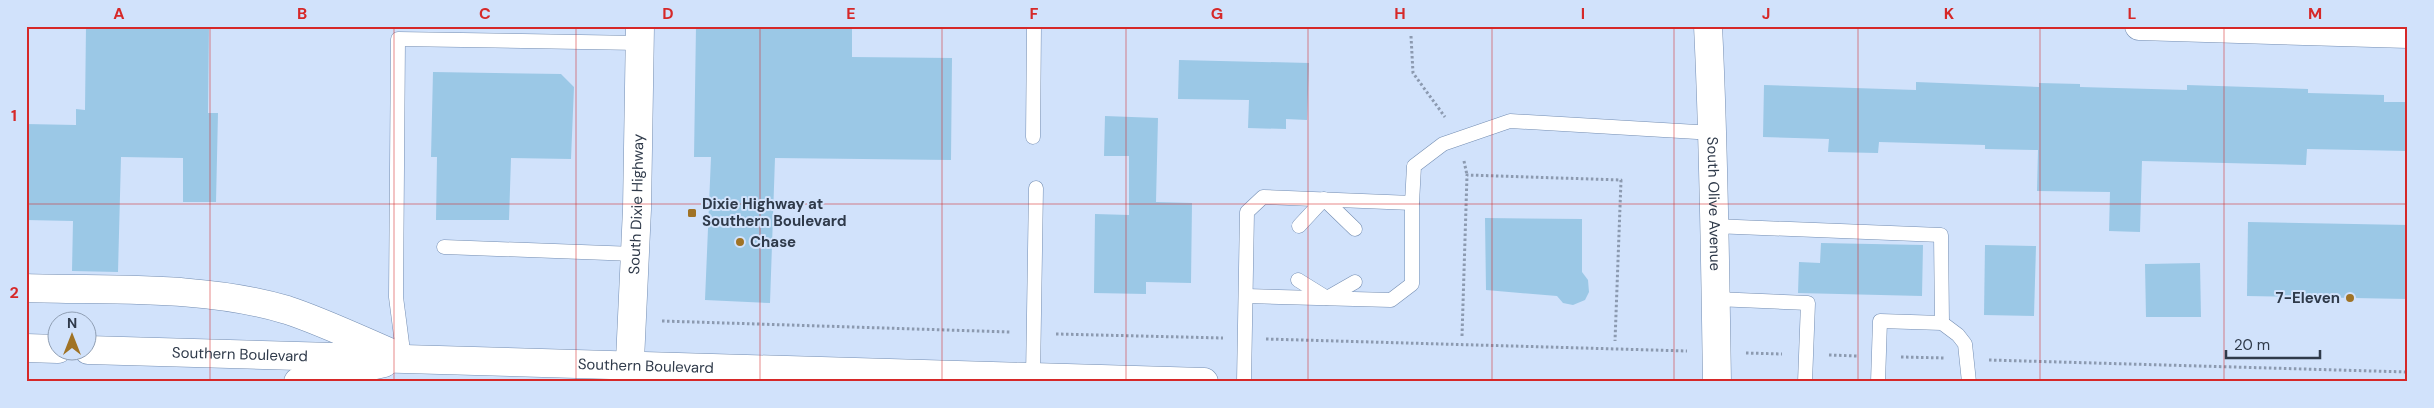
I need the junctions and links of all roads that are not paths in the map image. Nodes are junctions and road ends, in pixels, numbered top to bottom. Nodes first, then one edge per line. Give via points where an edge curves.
1 (1034, 26) edge
2 (1708, 26) edge
3 (2139, 26) edge
4 (2408, 34) edge
5 (639, 35) edge
6 (1714, 133) junction
7 (1033, 137) dead end
8 (1036, 188) dead end
9 (1324, 200) junction
10 (1412, 203) junction
11 (1299, 226) dead end
12 (1713, 226) junction
13 (1355, 229) dead end
14 (444, 247) dead end
15 (635, 254) junction
16 (1298, 280) dead end
17 (1355, 282) dead end
18 (26, 288) edge
19 (1247, 296) junction
20 (1327, 298) junction
21 (1715, 299) junction
22 (1942, 323) junction
23 (26, 348) edge
24 (48, 349) edge
25 (98, 350) edge
26 (404, 359) junction
27 (630, 373) edge
28 (746, 375) edge
29 (839, 377) edge
30 (1033, 377) junction
31 (1099, 380) edge
32 (302, 381) edge
33 (1204, 382) edge
34 (1244, 382) edge
35 (1717, 382) edge
36 (1805, 382) edge
37 (1878, 382) edge
38 (1969, 382) edge

1 - 7 lane
2 - 6 main road, South Olive Avenue
3 - 4 main road
5 - 15 main road, South Dixie Highway
5 - 26 lane via 398,40 396,297
6 - 10 lane via 1510,121 1443,144 1414,166
6 - 12 main road, South Olive Avenue
8 - 30 lane
9 - 10 lane
9 - 11 lane
9 - 13 lane
9 - 19 lane via 1263,197 1247,212
10 - 20 lane via 1412,284 1391,300
12 - 21 main road, South Olive Avenue
12 - 22 lane via 1941,235
14 - 15 lane
15 - 27 main road, South Dixie Highway
16 - 20 lane
17 - 20 lane
18 - 26 main road via 189,293 226,298 287,310
19 - 20 lane
19 - 34 lane
21 - 35 main road, South Olive Avenue
21 - 36 lane via 1808,303
22 - 37 lane via 1880,321
22 - 38 lane via 1963,340
23 - 24 main road
25 - 26 main road, Southern Boulevard
26 - 27 main road, Southern Boulevard
26 - 32 main road
27 - 28 main road, Southern Boulevard
28 - 29 main road, Southern Boulevard
29 - 30 main road, Southern Boulevard
30 - 31 main road, Southern Boulevard
31 - 33 main road, Southern Boulevard

